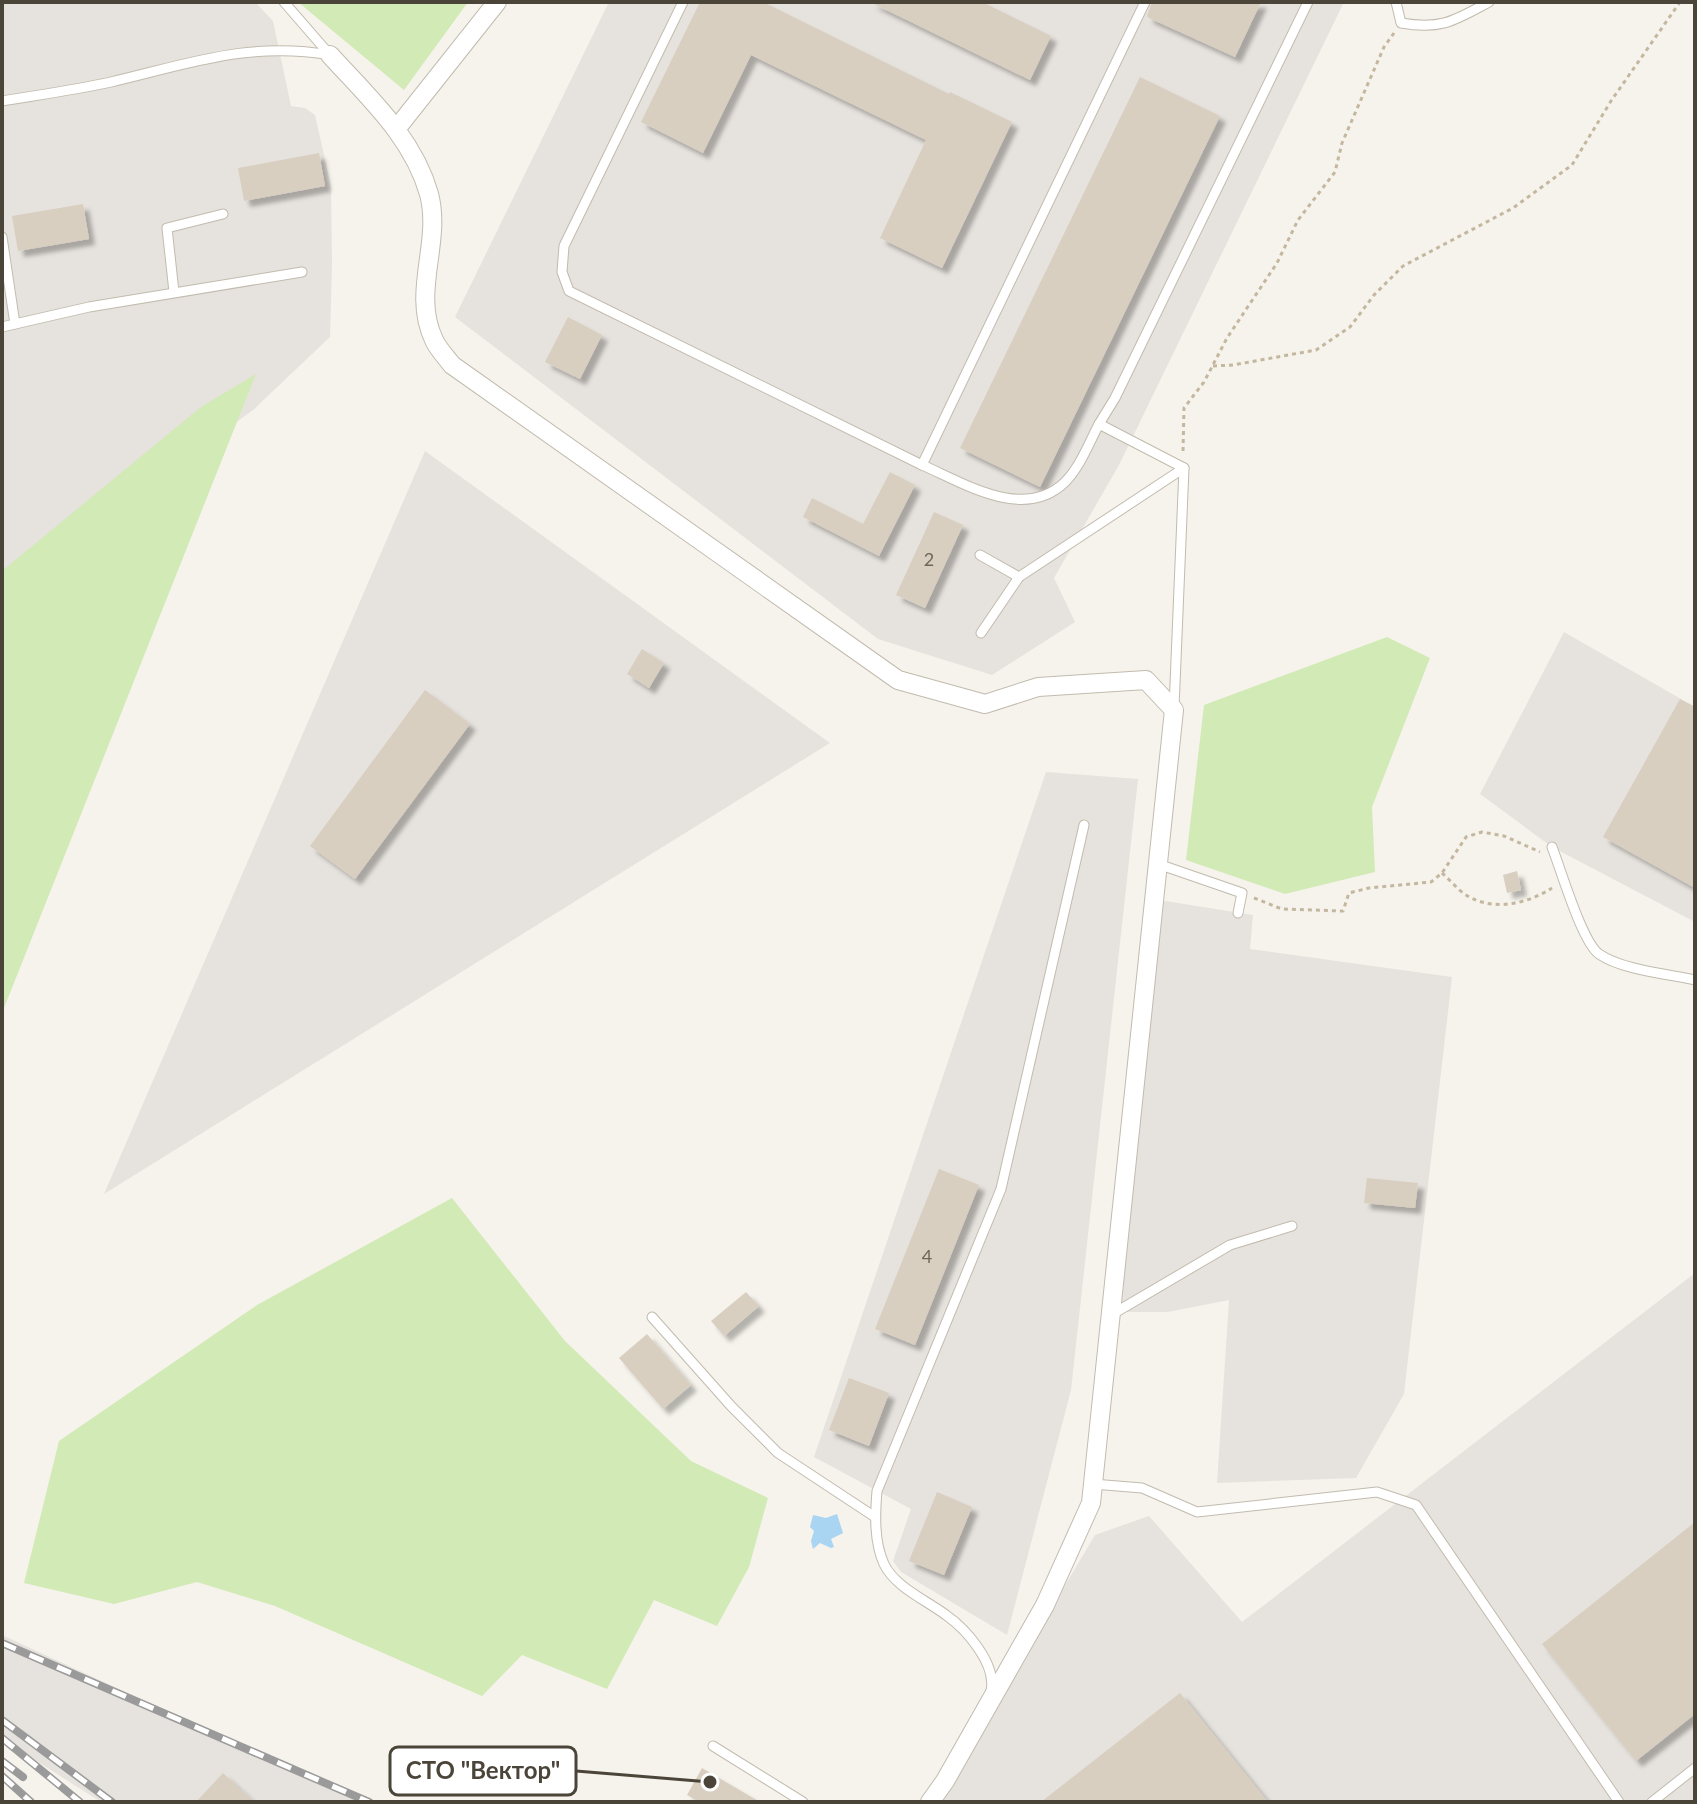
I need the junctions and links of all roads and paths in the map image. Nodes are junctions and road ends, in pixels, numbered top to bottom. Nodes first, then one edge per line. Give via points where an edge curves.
1 (284, 2) edge
2 (497, 2) edge
3 (683, 2) edge
4 (1145, 2) edge
5 (1308, 2) edge
6 (1396, 2) edge
7 (1489, 2) edge
8 (1680, 2) edge
9 (1401, 23) junction
10 (330, 55) junction
11 (2, 101) edge
12 (397, 128) junction
13 (223, 214) dead end
14 (2, 237) edge
15 (302, 272) dead end
16 (174, 292) junction
17 (15, 324) junction
18 (2, 327) edge
19 (1213, 366) junction
20 (1099, 424) junction
21 (922, 465) junction
22 (1184, 468) junction
23 (980, 555) dead end
24 (1019, 577) junction
25 (981, 633) dead end
26 (1174, 710) junction
27 (1084, 825) dead end
28 (1552, 847) dead end
29 (1558, 860) junction
30 (1158, 864) junction
31 (1442, 873) junction
32 (1565, 880) junction
33 (1242, 893) junction
34 (1238, 913) dead end
35 (1695, 980) edge
36 (1292, 1226) dead end
37 (1111, 1315) junction
38 (652, 1317) dead end
39 (1093, 1484) junction
40 (875, 1517) junction
41 (986, 1709) junction
42 (713, 1746) dead end
43 (1695, 1768) edge
44 (803, 1802) edge
45 (930, 1802) edge
46 (1619, 1802) edge
47 (1652, 1802) edge

1 - 10 lane
2 - 12 street
3 - 21 lane via 564,246 562,272 569,291
4 - 21 lane
5 - 20 lane
6 - 9 lane
7 - 9 lane via 1453,21 1426,27
8 - 19 path via 1572,165 1513,208 1403,266 1350,327 1316,350
9 - 19 path via 1378,60 1335,172 1298,220
10 - 11 lane via 256,50
10 - 12 street
12 - 26 street via 430,196 423,301 435,341 452,365 898,680 985,704 1038,687 1146,680
13 - 16 lane via 167,228
14 - 17 lane
15 - 16 lane
16 - 17 lane
17 - 18 lane
19 - 22 path via 1184,408
20 - 21 lane via 1065,482 1045,497 1003,499
20 - 22 lane
22 - 24 lane
22 - 26 lane
23 - 24 lane
24 - 25 lane
26 - 30 street
27 - 40 lane via 1001,1189 877,1491
28 - 29 lane
29 - 31 path via 1482,832 1466,837
29 - 32 lane
30 - 33 lane
30 - 37 street
31 - 32 path via 1467,895 1497,907 1538,897
31 - 33 path via 1431,882 1349,893 1343,911 1282,909
32 - 35 lane via 1586,937 1598,954
33 - 34 lane
36 - 37 lane via 1230,1245
37 - 39 street
38 - 40 lane via 778,1453
39 - 41 street via 1091,1503 1045,1605
39 - 46 lane via 1142,1488 1197,1512 1377,1492 1416,1505
40 - 41 lane via 885,1566 949,1617 988,1664 993,1683
41 - 45 street
42 - 44 lane
43 - 47 lane

